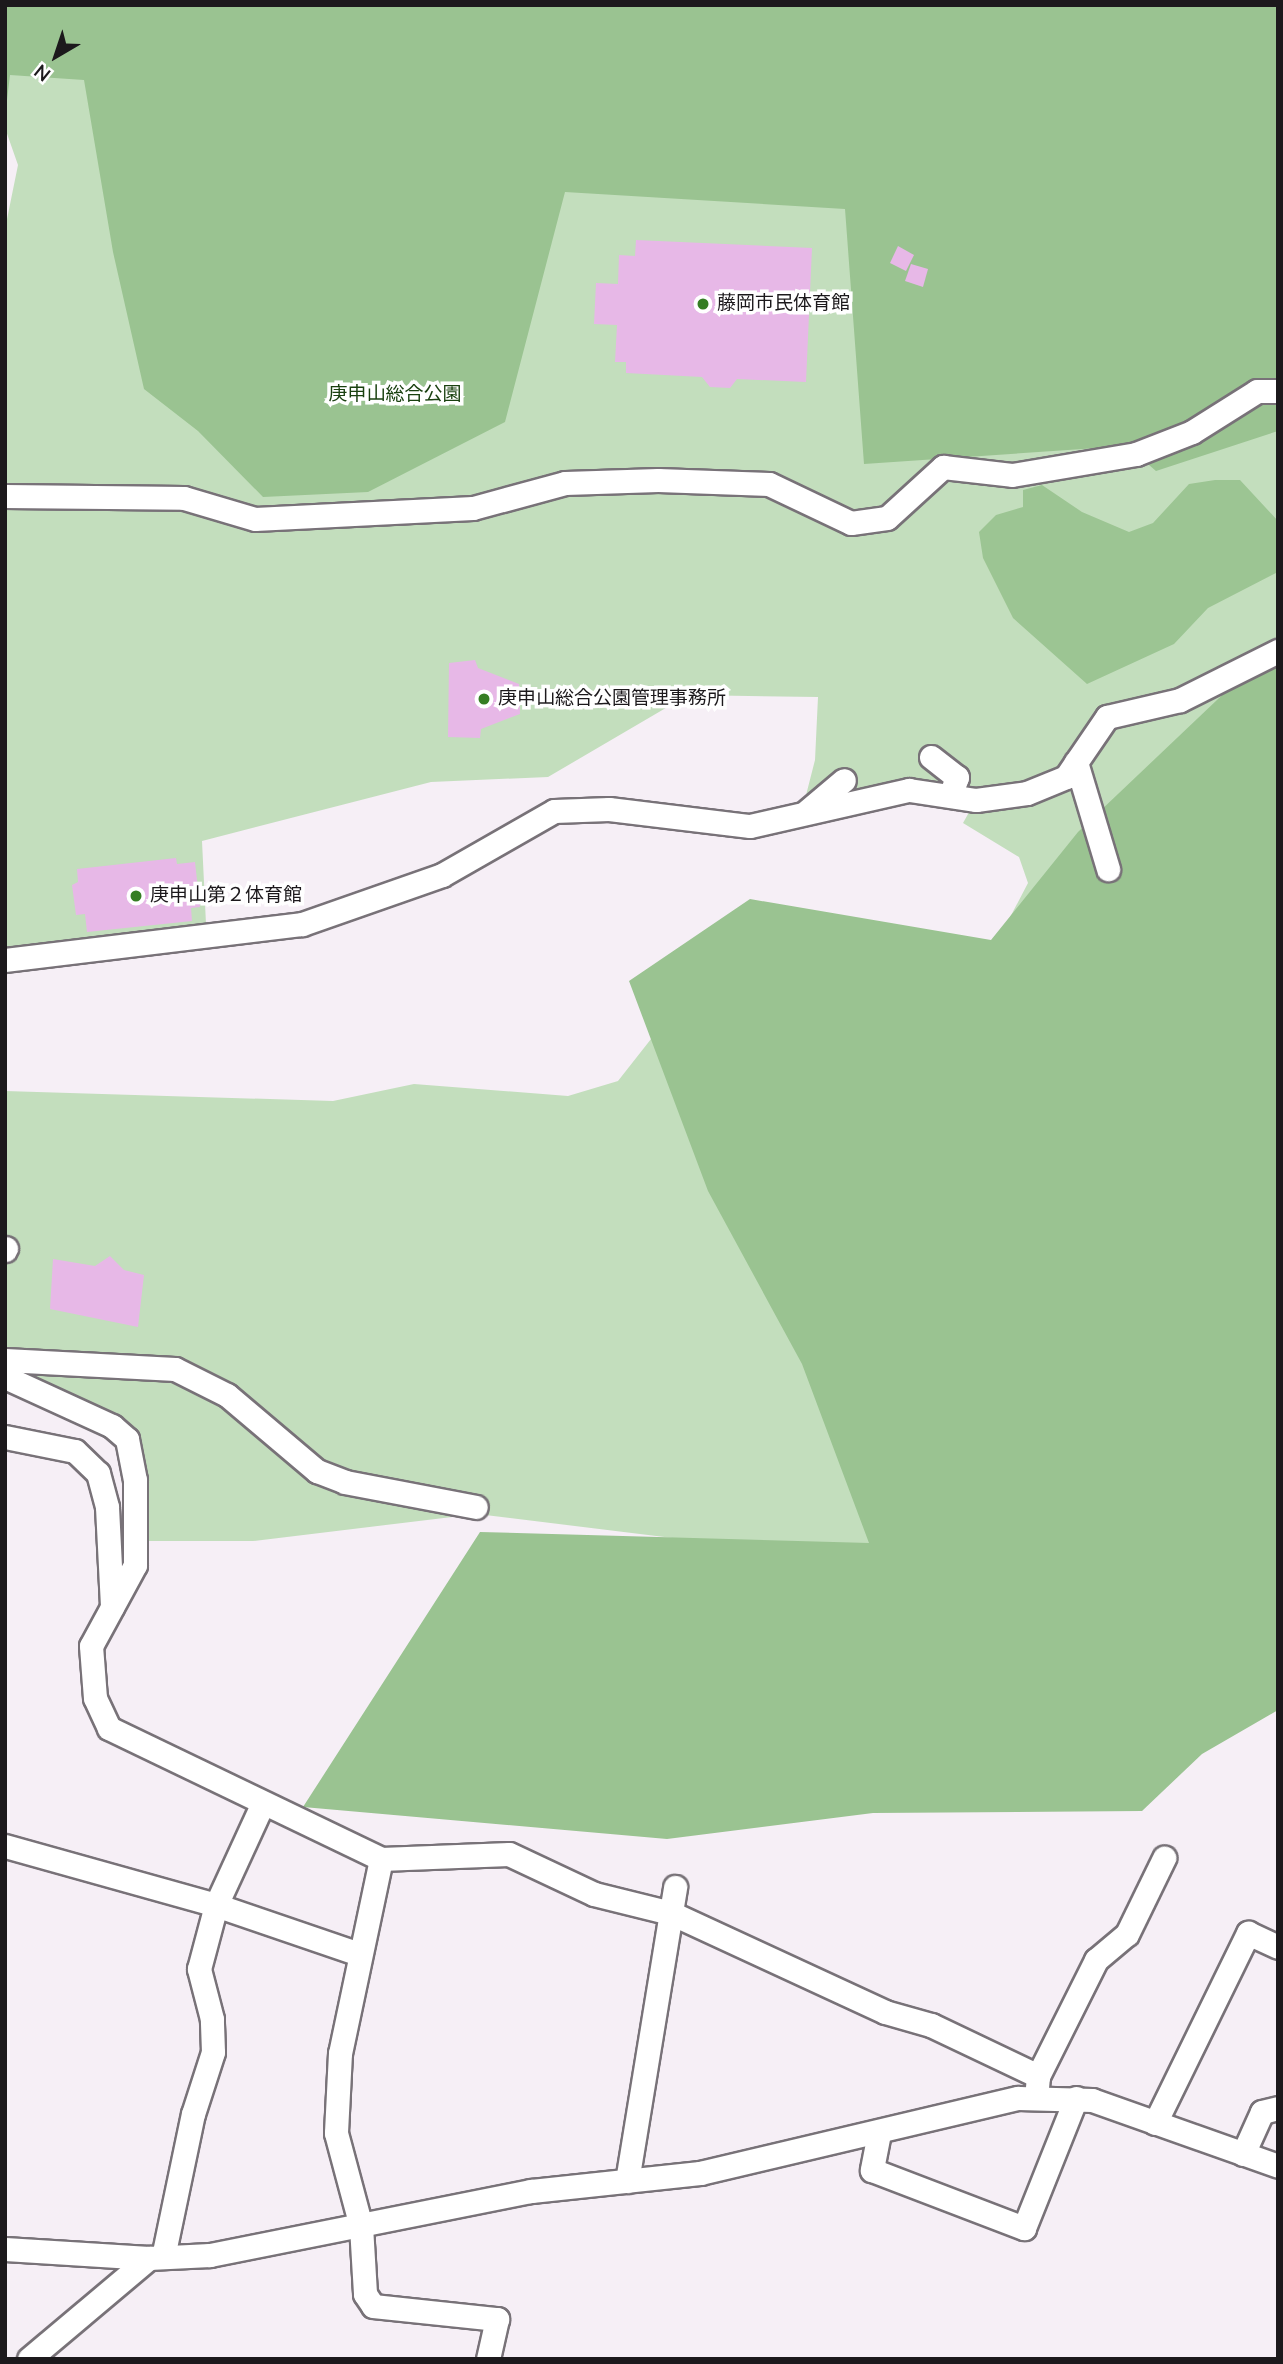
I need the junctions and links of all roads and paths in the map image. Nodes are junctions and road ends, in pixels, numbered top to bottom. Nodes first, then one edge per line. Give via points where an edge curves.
1 (1278, 391) edge
2 (5, 496) edge
3 (1278, 651) edge
4 (931, 757) dead end
5 (1076, 762) junction
6 (844, 780) dead end
7 (950, 796) junction
8 (799, 817) junction
9 (1108, 869) dead end
10 (5, 960) edge
11 (5, 1360) edge
12 (5, 1377) edge
13 (5, 1437) edge
14 (476, 1507) dead end
15 (112, 1610) junction
16 (262, 1805) junction
17 (5, 1846) edge
18 (381, 1858) junction
19 (1164, 1858) dead end
20 (675, 1888) dead end
21 (216, 1905) junction
22 (671, 1913) junction
23 (1278, 1947) edge
24 (359, 1954) junction
25 (1037, 2087) junction
26 (1076, 2098) junction
27 (1278, 2108) edge
28 (1155, 2123) junction
29 (878, 2133) junction
30 (1243, 2154) junction
31 (1278, 2166) edge
32 (627, 2181) junction
33 (361, 2225) junction
34 (5, 2249) edge
35 (156, 2258) junction
36 (29, 2359) edge
37 (488, 2359) edge

1 - 2 street via 1257,391 1192,432 1136,454 1012,475 943,467 887,518 851,523 769,484 658,480 565,483 473,508 256,519 184,498
3 - 5 street via 1180,700 1107,718
4 - 7 street via 957,778
5 - 7 street via 1066,777 1027,793 976,800
5 - 9 street
6 - 8 street
7 - 8 street via 909,790
8 - 10 street via 750,826 609,809 554,811 442,875 302,925
11 - 14 street via 175,1369 227,1395 317,1471 345,1482
12 - 15 street via 112,1426 127,1439 135,1480 135,1565
13 - 15 street via 75,1451 98,1473 107,1507
15 - 16 street via 91,1646 94,1698 109,1728
16 - 18 street
16 - 21 street
17 - 21 street
18 - 22 street via 509,1854 594,1894
18 - 24 street
19 - 25 street via 1127,1934 1096,1960
20 - 22 street
21 - 24 street
21 - 35 street via 199,1969 212,2019 213,2052
22 - 25 street via 885,2012 931,2025
22 - 32 street
23 - 28 street via 1248,1933
24 - 33 street via 340,2053 336,2133
25 - 26 street
25 - 29 street via 1018,2098
26 - 28 street
26 - 29 street via 1024,2228 872,2170
27 - 30 street via 1262,2112
28 - 30 street
29 - 32 street via 700,2174
30 - 31 street
32 - 33 street via 531,2191
33 - 35 street via 210,2255
33 - 37 street via 365,2294 373,2306 497,2319
34 - 35 street
35 - 36 street

